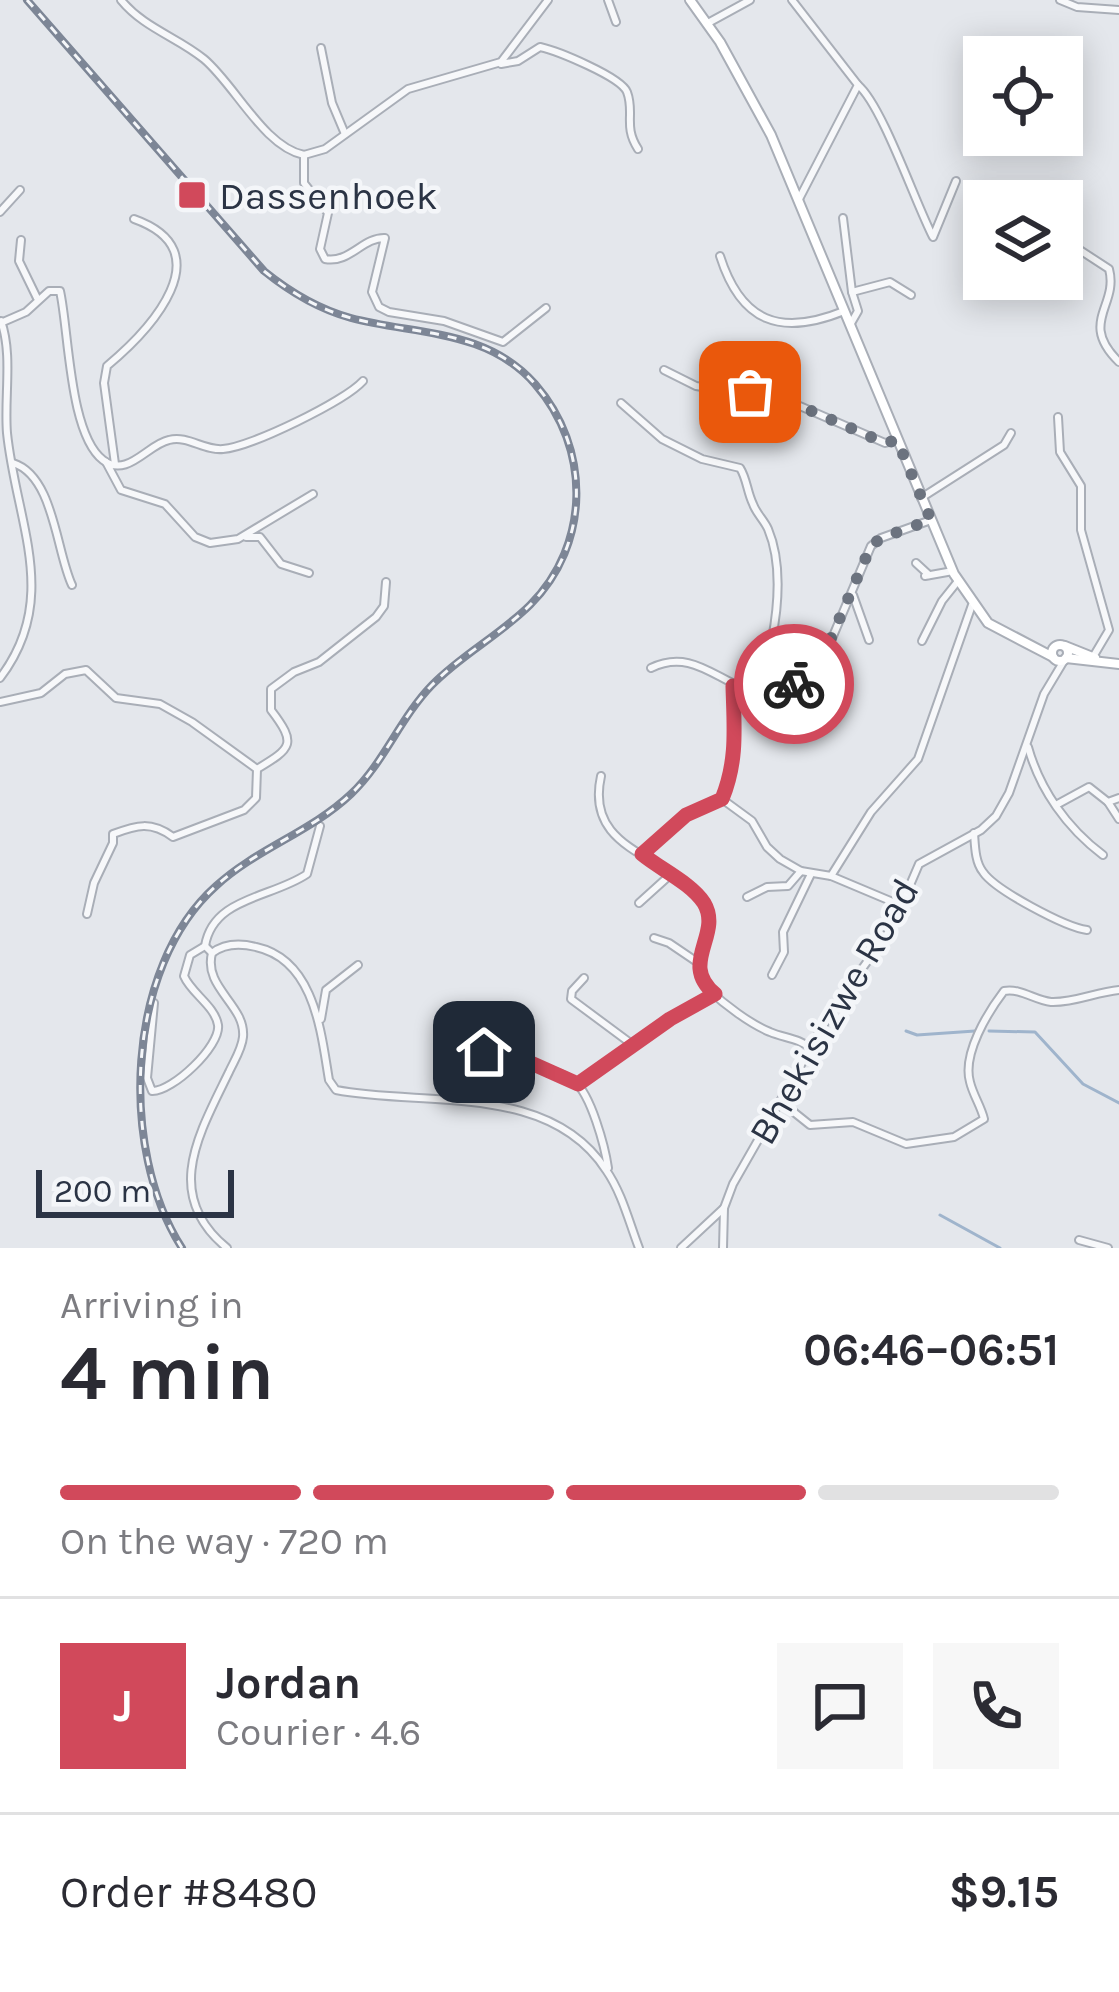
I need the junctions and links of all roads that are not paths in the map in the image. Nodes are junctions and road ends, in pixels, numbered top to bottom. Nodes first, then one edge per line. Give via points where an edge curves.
1 (121, 0) edge
2 (548, 0) edge
3 (608, 0) edge
4 (690, 0) edge
5 (750, 0) edge
6 (792, 0) edge
7 (1060, 0) edge
8 (1119, 10) edge
9 (616, 22) dead end
10 (708, 23) junction
11 (321, 48) dead end
12 (497, 64) junction
13 (858, 85) junction
14 (345, 134) junction
15 (638, 149) dead end
16 (304, 155) junction
17 (956, 181) dead end
18 (20, 190) dead end
19 (799, 199) junction
20 (0, 212) edge
21 (842, 218) dead end
22 (134, 219) dead end
23 (21, 240) dead end
24 (1083, 252) edge
25 (720, 256) dead end
26 (852, 292) junction
27 (911, 295) dead end
28 (37, 300) junction
29 (546, 308) dead end
30 (844, 311) junction
31 (1, 321) edge
32 (850, 325) junction
33 (1119, 362) edge
34 (664, 370) dead end
35 (363, 381) dead end
36 (621, 403) dead end
37 (1058, 417) dead end
38 (1011, 433) dead end
39 (897, 440) junction
40 (13, 463) junction
41 (111, 463) junction
42 (313, 494) dead end
43 (921, 498) junction
44 (931, 520) junction
45 (242, 537) junction
46 (916, 563) dead end
47 (953, 571) junction
48 (309, 573) dead end
49 (958, 581) junction
50 (386, 582) dead end
51 (73, 585) dead end
52 (852, 592) junction
53 (973, 604) junction
54 (868, 640) dead end
55 (922, 641) dead end
56 (1025, 643) junction
57 (1062, 645) junction
58 (1093, 657) junction
59 (1060, 658) junction
60 (1107, 662) junction
61 (1119, 664) edge
62 (651, 668) dead end
63 (818, 668) junction
64 (0, 678) edge
65 (733, 686) junction
66 (756, 691) junction
67 (0, 702) edge
68 (780, 726) dead end
69 (1028, 743) junction
70 (257, 769) junction
71 (601, 776) dead end
72 (1119, 798) edge
73 (722, 799) junction
74 (1108, 802) junction
75 (1056, 805) junction
76 (1119, 819) edge
77 (320, 826) dead end
78 (974, 833) junction
79 (642, 854) junction
80 (1103, 855) dead end
81 (801, 871) junction
82 (811, 874) junction
83 (670, 875) junction
84 (831, 876) junction
85 (747, 897) dead end
86 (639, 903) dead end
87 (899, 905) junction
88 (88, 914) dead end
89 (1087, 930) dead end
90 (653, 938) dead end
91 (208, 950) junction
92 (700, 964) junction
93 (358, 965) dead end
94 (772, 975) dead end
95 (584, 978) dead end
96 (1119, 990) edge
97 (715, 994) junction
98 (154, 1003) dead end
99 (320, 1023) junction
100 (466, 1032) dead end
101 (633, 1045) junction
102 (812, 1049) junction
103 (578, 1084) junction
104 (780, 1101) junction
105 (608, 1172) junction
106 (724, 1208) junction
107 (1079, 1240) dead end
108 (227, 1248) edge
109 (639, 1248) edge
110 (681, 1248) edge
111 (723, 1248) edge
112 (1108, 1248) edge

1 - 16 street via 137,19 209,63 276,140
2 - 12 street
3 - 9 street
4 - 10 street
5 - 10 street
6 - 13 street
7 - 8 street
10 - 19 street
11 - 14 street
12 - 14 street via 408,89
12 - 15 street via 540,47 619,81
13 - 17 street via 882,117 933,237
13 - 19 street
14 - 16 street
16 - 29 street via 304,184 328,213 325,259 382,236 372,292 379,307 503,342
18 - 20 street
19 - 30 street
21 - 26 street
22 - 41 street via 166,236 176,265 166,305 106,366
23 - 28 street via 19,261
24 - 33 street via 1108,268 1112,284 1099,322
25 - 30 street via 738,298 771,319 795,324
26 - 27 street via 890,281
26 - 32 street via 858,311
28 - 31 street
28 - 41 street via 58,290 79,410 98,456
30 - 32 street
31 - 40 street
32 - 39 street
34 - 39 street via 696,386 786,400 885,443
35 - 41 street via 343,400 238,447 216,450 176,438 132,462
36 - 66 street via 662,440 740,468 767,528 777,591
37 - 58 street via 1060,452 1081,485 1081,530 1109,630
38 - 43 street
39 - 43 street
40 - 51 street via 36,481
40 - 64 street via 32,612
41 - 45 street via 121,490 165,504 202,541
42 - 45 street
43 - 44 street
44 - 47 street
44 - 52 street via 875,542
45 - 48 street via 260,538 281,564
46 - 47 street via 927,576
47 - 49 street
49 - 53 street
49 - 55 street
50 - 70 street via 376,617 271,689 271,710 289,742
52 - 54 street
52 - 63 street
53 - 56 street via 988,623
53 - 84 street via 918,759 871,812
56 - 57 street
56 - 59 street
57 - 58 street
57 - 59 street via 1054,648
58 - 60 street
59 - 60 street
59 - 69 street, Bhekisizwe Road
60 - 61 street
62 - 65 street via 678,659
63 - 66 street via 783,690
63 - 68 street
65 - 66 street
65 - 73 street via 735,748
67 - 70 street via 86,670 116,698 160,704
69 - 75 street
69 - 78 street, Bhekisizwe Road via 1005,802
70 - 88 street via 256,798 244,810 173,837 158,826 112,834
71 - 79 street via 600,818
72 - 74 street
73 - 79 street via 686,815
73 - 81 street via 752,821 770,851
74 - 75 street via 1089,787
74 - 76 street
75 - 80 street
77 - 91 street via 307,874 223,913 211,925
78 - 87 street, Bhekisizwe Road via 919,864
78 - 89 street via 988,878 1037,911
79 - 83 street
81 - 82 street
81 - 85 street via 788,886
82 - 84 street
82 - 94 street
83 - 86 street
83 - 92 street via 707,912
84 - 87 street
87 - 102 street, Bhekisizwe Road
90 - 92 street
91 - 98 street via 188,959 184,976 218,1030 163,1091 152,1091 147,1078
91 - 99 street via 242,944 272,952 308,991
91 - 108 street via 213,979 242,1023 242,1043 202,1130 190,1189 200,1220
92 - 97 street
93 - 99 street via 326,990
95 - 101 street via 571,999
96 - 104 street via 1067,1002 1008,989 1000,995 982,1025 968,1078 984,1119 953,1137 906,1144 853,1122 810,1125
97 - 101 street
97 - 102 street via 766,1030
99 - 105 street via 336,1090 545,1118
100 - 103 street via 484,1052
101 - 103 street
102 - 104 street, Bhekisizwe Road
103 - 105 street
104 - 106 street, Bhekisizwe Road
105 - 109 street
106 - 110 street
106 - 111 street, Bhekisizwe Road
107 - 112 street

